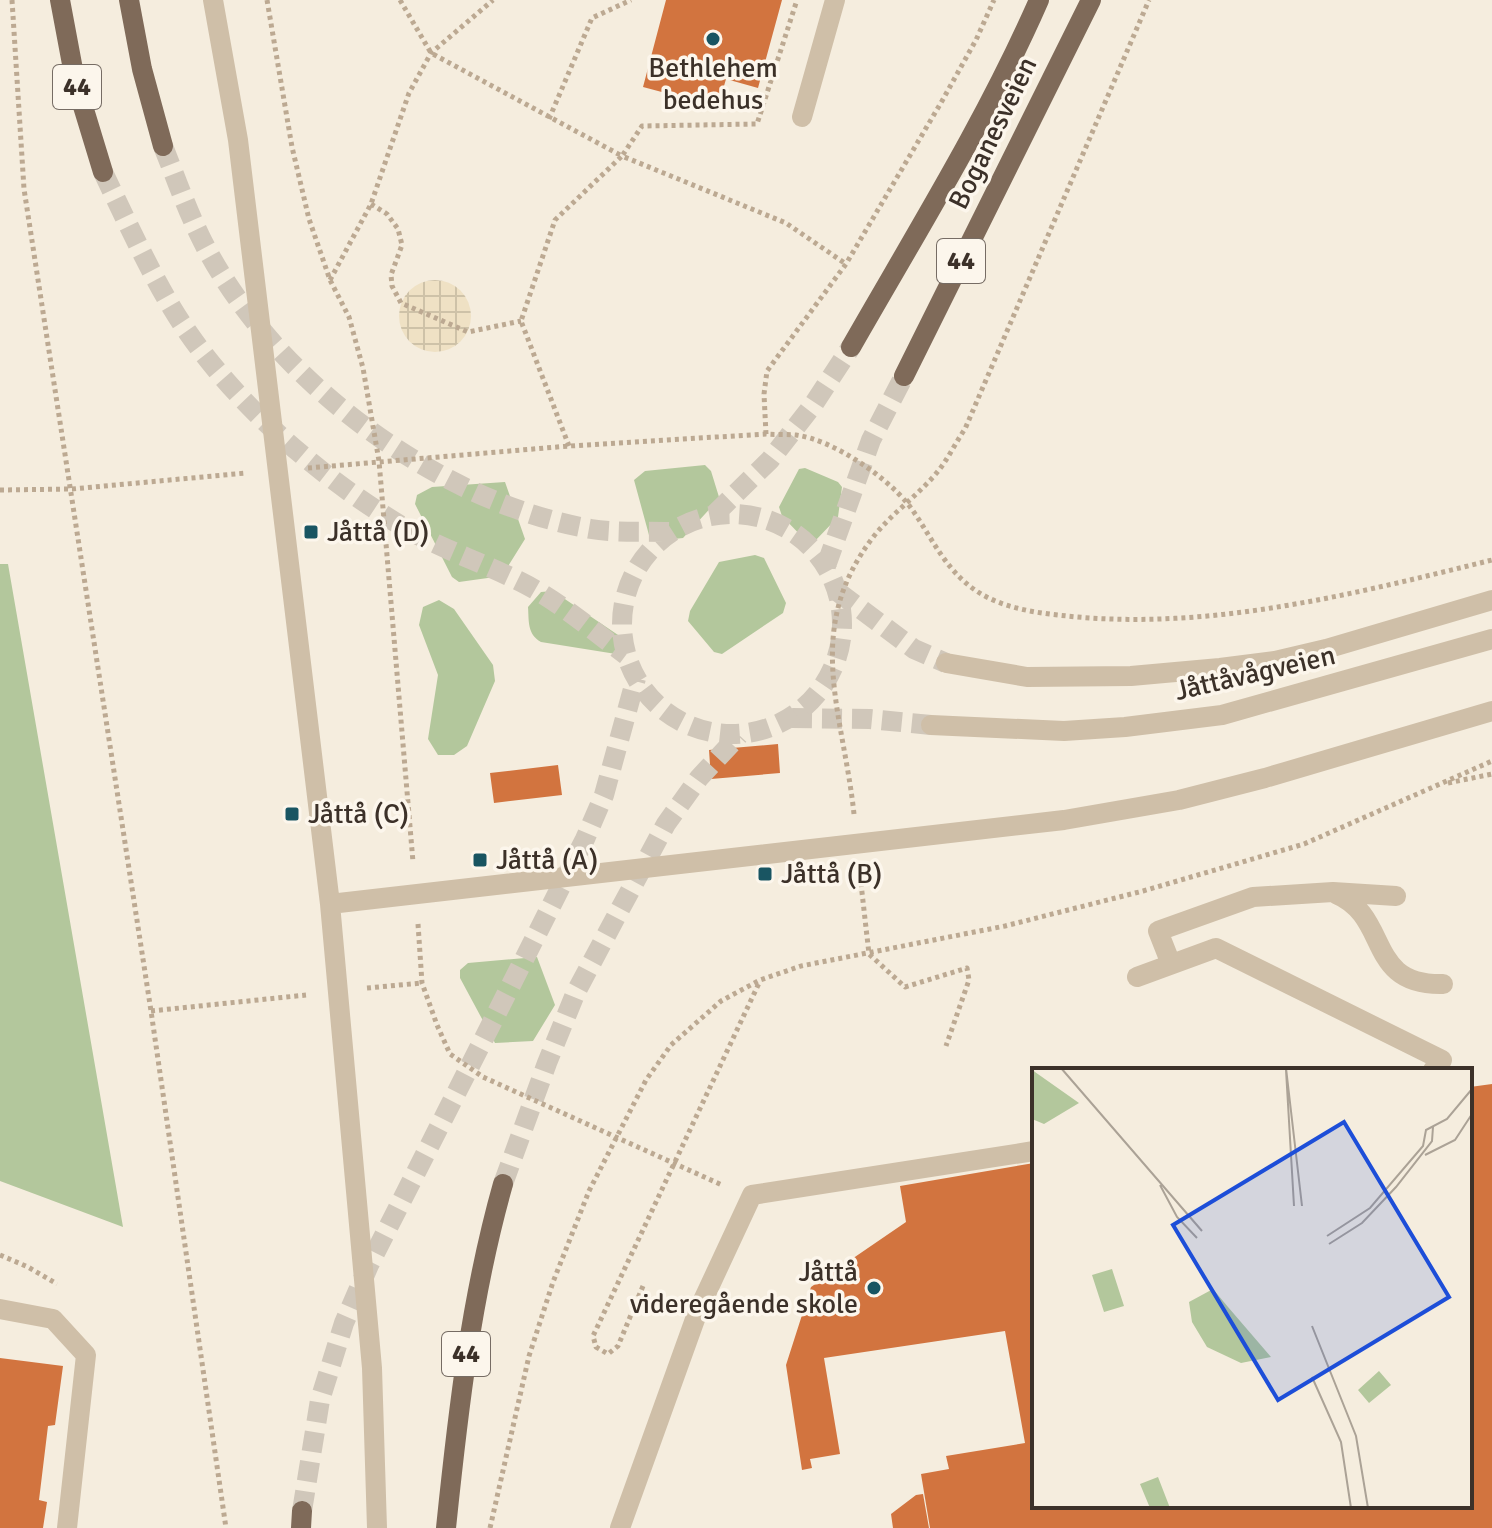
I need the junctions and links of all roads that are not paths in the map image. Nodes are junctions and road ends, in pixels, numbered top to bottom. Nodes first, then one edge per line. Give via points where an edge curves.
1 (60, 0) edge
2 (129, 0) edge
3 (213, 0) edge
4 (835, 0) edge
5 (1039, 0) edge
6 (1091, 0) edge
7 (802, 117) dead end
8 (163, 146) tunnel mouth
9 (103, 172) tunnel mouth
10 (851, 347) tunnel mouth
11 (904, 376) tunnel mouth
12 (1492, 600) edge
13 (1492, 639) edge
14 (946, 663) tunnel mouth
15 (1492, 711) edge
16 (931, 725) tunnel mouth
17 (1333, 892) junction
18 (330, 904) junction
19 (1376, 939) junction
20 (1171, 964) junction
21 (1137, 977) dead end
22 (1443, 984) dead end
23 (1435, 1068) edge
24 (1032, 1151) edge
25 (503, 1184) tunnel mouth
26 (0, 1309) edge
27 (67, 1528) edge
28 (377, 1528) edge
29 (446, 1528) edge
30 (620, 1528) edge

1 - 9 main road, 44 via 75,80
2 - 8 main road, 44
3 - 18 street via 238,140
4 - 7 street
5 - 10 main road, Boganesveien / 44 via 1014,57
6 - 11 main road, Boganesveien / 44
12 - 14 street, Jåttåvågveien via 1326,649 1220,668 1027,677
13 - 16 street, Jåttåvågveien via 1222,715 1064,731
15 - 18 street via 1179,800 1064,820
17 - 19 street via 1359,908
17 - 19 street via 1396,896 1378,912
17 - 20 street via 1253,897 1158,931
18 - 28 street via 372,1368
19 - 22 street via 1395,970 1429,985
20 - 21 street
20 - 23 street via 1216,948 1442,1060
24 - 30 street via 752,1195 698,1311
25 - 29 main road, 44 via 472,1315
26 - 27 street via 53,1319 86,1355

